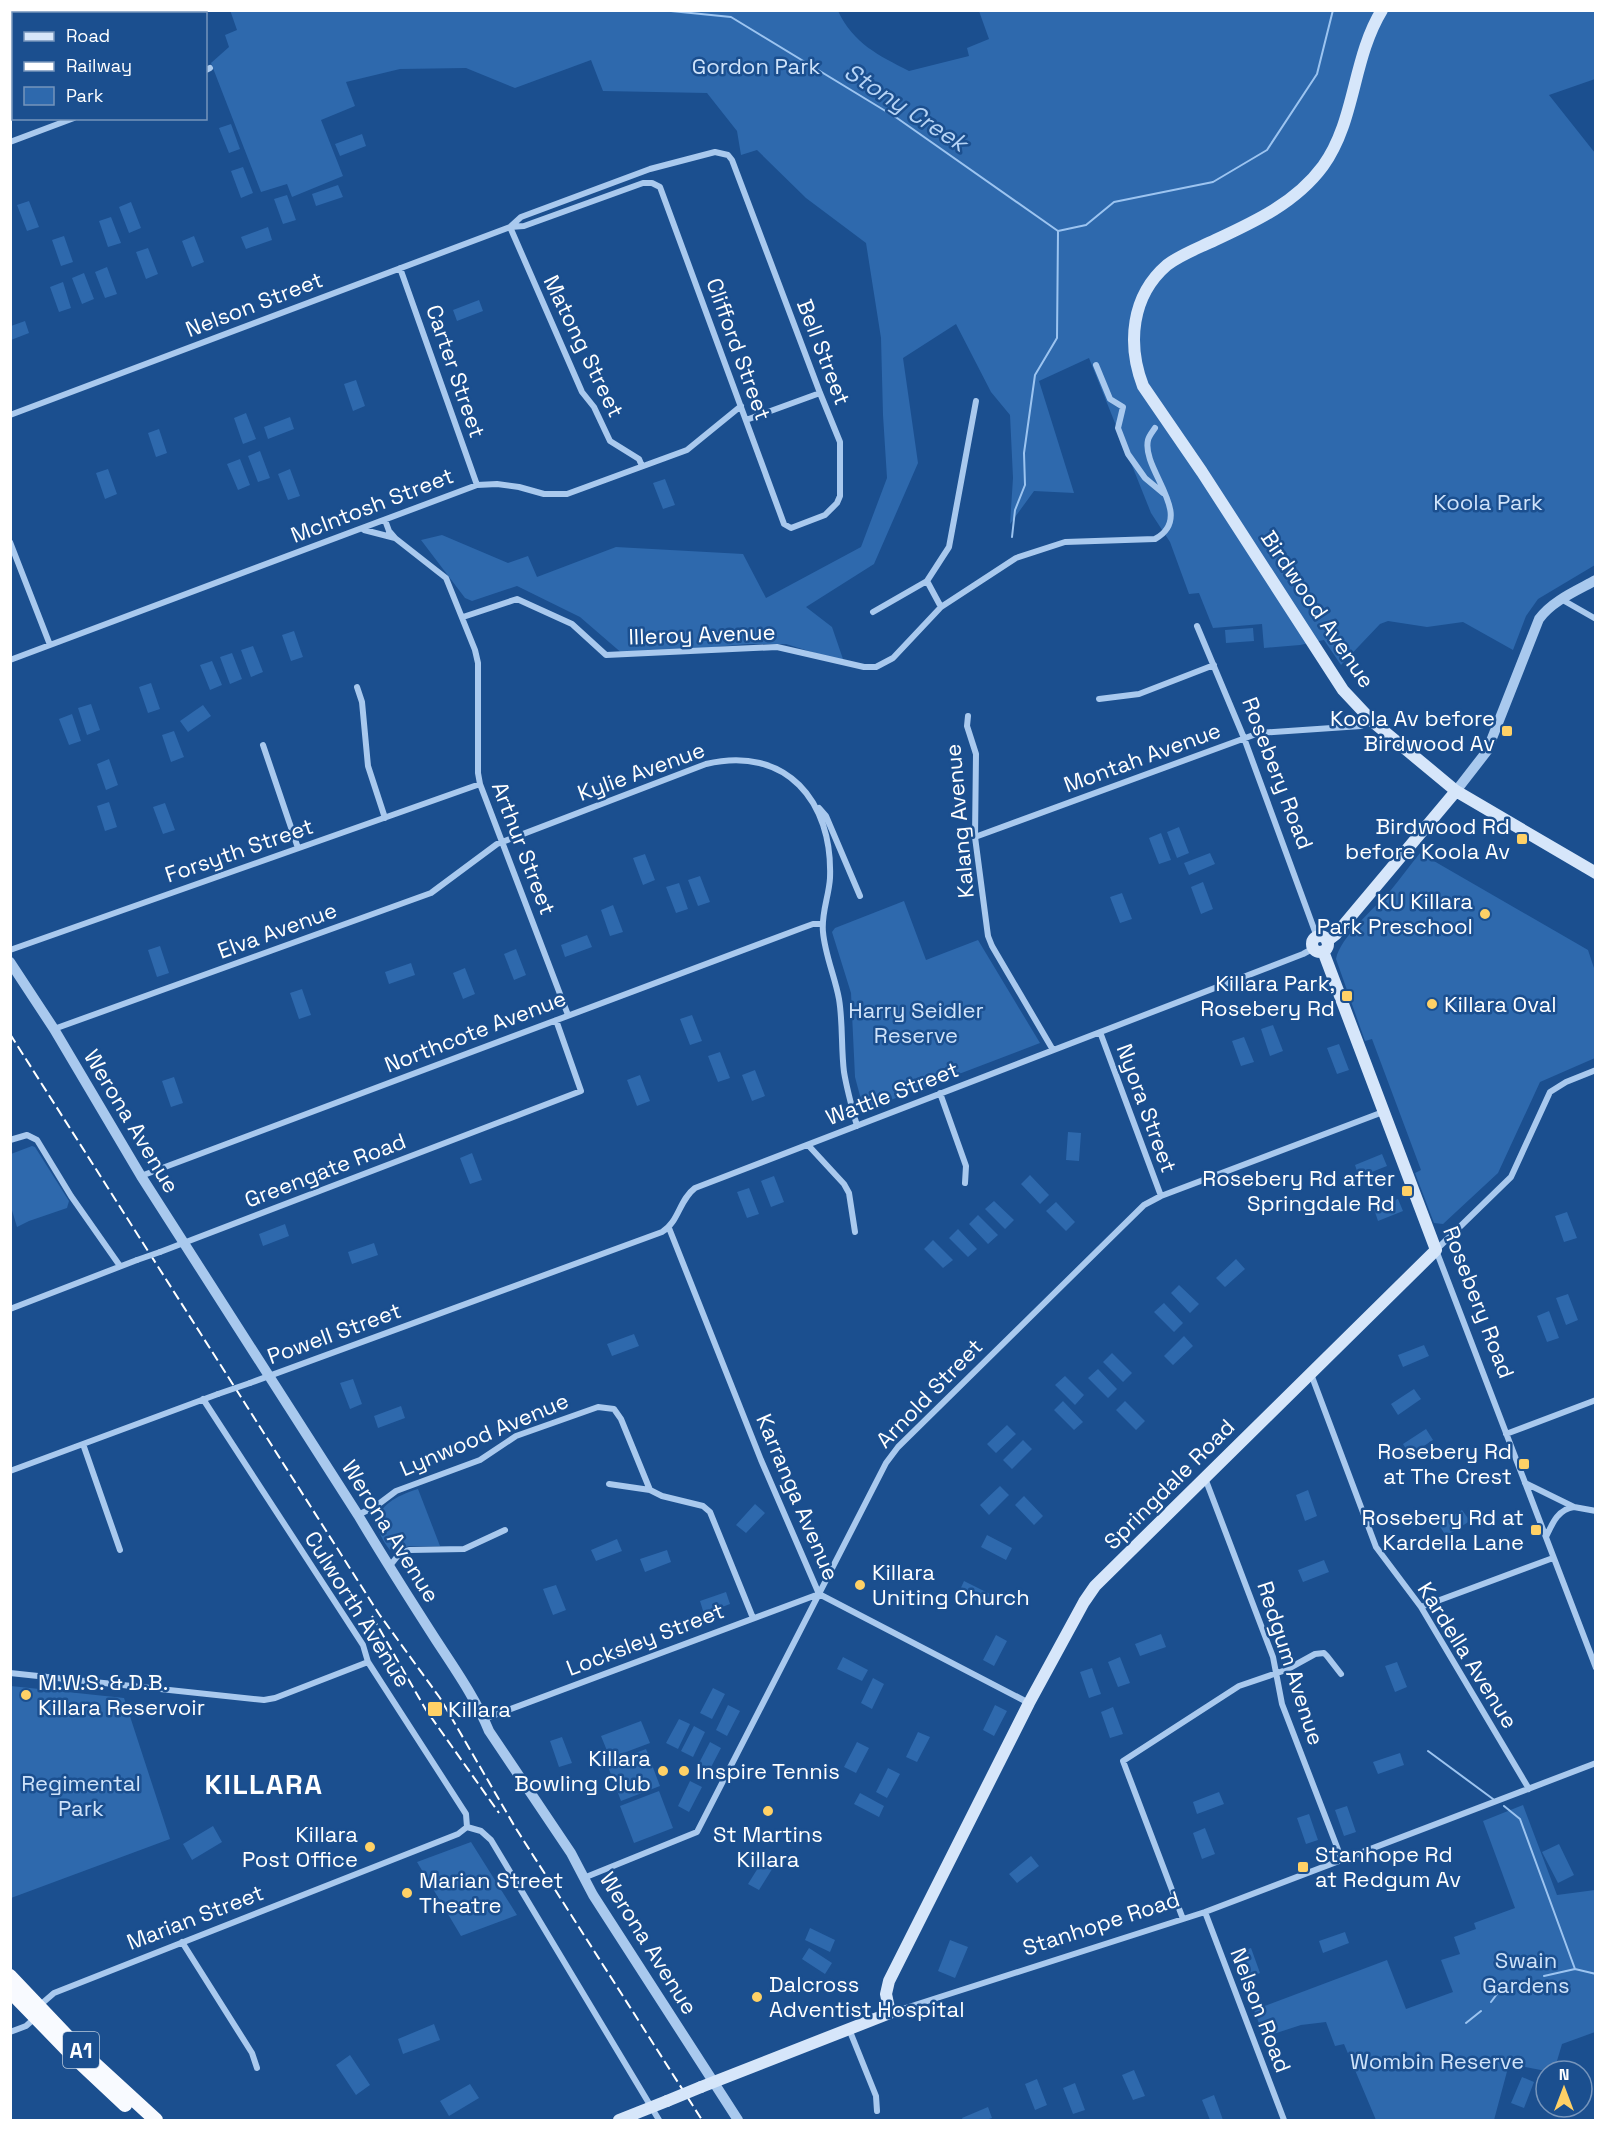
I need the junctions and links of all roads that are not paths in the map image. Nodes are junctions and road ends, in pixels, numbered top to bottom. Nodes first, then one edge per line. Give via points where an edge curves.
1 (1382, 10) edge
2 (69, 120) edge
3 (10, 142) edge
4 (732, 160) joint
5 (660, 188) joint
6 (510, 227) junction
7 (400, 268) junction
8 (1096, 365) dead end
9 (820, 393) junction
10 (976, 401) dead end
11 (741, 406) junction
12 (10, 415) edge
13 (746, 420) junction
14 (1155, 428) dead end
15 (642, 466) junction
16 (477, 485) junction
17 (1166, 495) junction
18 (385, 520) junction
19 (784, 524) joint
20 (362, 529) junction
21 (395, 538) junction
22 (10, 542) edge
23 (1596, 580) edge
24 (927, 581) junction
25 (1562, 599) junction
26 (941, 607) junction
27 (873, 612) dead end
28 (463, 617) junction
29 (1596, 619) edge
30 (1197, 626) dead end
31 (50, 645) junction
32 (10, 660) edge
33 (1214, 665) junction
34 (357, 687) dead end
35 (1099, 699) dead end
36 (968, 716) dead end
37 (1361, 726) dead end
38 (1244, 738) junction
39 (263, 745) dead end
40 (480, 784) junction
41 (1456, 791) junction
42 (816, 806) junction
43 (385, 818) junction
44 (975, 837) junction
45 (502, 842) junction
46 (298, 848) junction
47 (1596, 873) edge
48 (860, 896) dead end
49 (822, 924) junction
50 (1320, 944) junction
51 (10, 950) edge
52 (10, 962) edge
53 (568, 1015) junction
54 (556, 1020) junction
55 (54, 1029) junction
56 (1100, 1032) junction
57 (1053, 1050) junction
58 (1596, 1070) edge
59 (940, 1093) junction
60 (1384, 1112) junction
61 (857, 1126) junction
62 (10, 1140) edge
63 (808, 1145) junction
64 (141, 1176) junction
65 (965, 1183) dead end
66 (1161, 1196) junction
67 (669, 1228) junction
68 (855, 1232) dead end
69 (185, 1243) junction
70 (1436, 1250) junction
71 (120, 1266) junction
72 (10, 1309) edge
73 (1311, 1374) junction
74 (269, 1376) junction
75 (202, 1399) junction
76 (1596, 1400) edge
77 (1506, 1434) junction
78 (82, 1444) junction
79 (10, 1471) edge
80 (1205, 1478) junction
81 (1525, 1483) junction
82 (609, 1484) dead end
83 (650, 1490) junction
84 (1574, 1507) junction
85 (1596, 1510) edge
86 (358, 1515) junction
87 (505, 1530) dead end
88 (1546, 1538) junction
89 (120, 1550) dead end
90 (1553, 1557) junction
91 (389, 1567) junction
92 (819, 1594) junction
93 (1421, 1607) junction
94 (753, 1618) junction
95 (368, 1662) junction
96 (1596, 1668) edge
97 (10, 1673) edge
98 (1276, 1673) junction
99 (1341, 1674) dead end
100 (1029, 1703) junction
101 (484, 1719) junction
102 (1596, 1763) edge
103 (1529, 1789) junction
104 (467, 1827) junction
105 (1342, 1860) junction
106 (586, 1877) junction
107 (1205, 1912) junction
108 (1183, 1919) junction
109 (182, 1942) junction
110 (10, 1976) edge
111 (10, 1991) edge
112 (37, 2011) junction
113 (890, 2013) junction
114 (849, 2030) junction
115 (10, 2032) edge
116 (257, 2068) dead end
117 (714, 2082) junction
118 (652, 2108) junction
119 (877, 2111) dead end
120 (142, 2121) edge
121 (156, 2121) edge
122 (619, 2121) edge
123 (659, 2121) edge
124 (738, 2121) edge
125 (1284, 2121) edge

1 - 41 main road, Birdwood Avenue via 1361,59 1343,130 1333,151 1307,184 1285,203 1252,222 1180,249 1163,260 1139,289 1127,327 1126,347 1138,390 1202,472 1343,690 1373,722
2 - 3 street
4 - 6 street, Nelson Street via 728,154 715,152 650,169 521,217
4 - 9 street, Bell Street
5 - 6 street, Nelson Street via 643,183 524,226
5 - 11 street, Clifford Street
6 - 7 street, Nelson Street
6 - 15 street, Matong Street via 582,392 610,441 639,459
7 - 12 street, Nelson Street
7 - 16 street, Carter Street
8 - 17 street via 1110,399 1123,407 1118,428 1128,454 1145,478
9 - 13 street
9 - 19 street, Bell Street via 840,442 840,496 825,515 791,528
10 - 24 street via 949,547
11 - 13 street, Clifford Street
11 - 15 street, McIntosh Street via 687,450
13 - 19 street, Clifford Street
14 - 17 street, Illeroy Avenue via 1148,439 1148,450
15 - 16 street, McIntosh Street via 567,494
16 - 18 street, McIntosh Street
17 - 26 street, Illeroy Avenue via 1172,511 1169,525 1155,539 1065,542 1016,558
18 - 20 street, McIntosh Street
18 - 21 street, Arthur Street
20 - 21 street, Arthur Street
20 - 31 street, McIntosh Street
21 - 28 street, Arthur Street via 446,578
22 - 31 street
23 - 25 street
24 - 26 street
24 - 27 street
25 - 29 street
25 - 41 street via 1539,619 1487,751
26 - 28 street, Illeroy Avenue via 893,658 876,667 777,647 606,655 572,624 518,599
28 - 40 street, Arthur Street via 478,663
30 - 33 street, Rosebery Road
31 - 32 street, McIntosh Street
33 - 35 street via 1139,694
33 - 38 street, Rosebery Road
34 - 43 street via 368,766
36 - 44 street, Kalang Avenue via 967,726 976,754
37 - 38 street, Montah Avenue via 1259,733
38 - 44 street, Montah Avenue
38 - 50 street, Rosebery Road
39 - 46 street
40 - 43 street, Forsyth Street
40 - 45 street, Arthur Street
41 - 47 main road, Birdwood Avenue
41 - 50 main road via 1336,934
42 - 45 street, Kylie Avenue via 785,772 764,764 730,760 706,764
42 - 48 street, Kylie Avenue via 826,816
42 - 49 street, Kylie Avenue via 829,848 830,878
43 - 46 street, Forsyth Street
44 - 57 street, Kalang Avenue via 988,936
45 - 53 street, Arthur Street
45 - 55 street, Elva Avenue via 431,893
46 - 51 street, Forsyth Street
49 - 53 street, Northcote Avenue via 813,924
49 - 61 street, Kylie Avenue via 839,1001 844,1071
50 - 56 street, Wattle Street
50 - 60 main road, Rosebery Road
52 - 55 street, Werona Avenue
53 - 54 street, Northcote Avenue
54 - 64 street, Northcote Avenue
54 - 69 street, Greengate Road via 581,1091
55 - 64 street, Werona Avenue
56 - 57 street, Wattle Street
56 - 66 street, Nyora Street
57 - 59 street, Wattle Street
58 - 70 street, Springdale Road via 1550,1092 1511,1177
59 - 61 street, Wattle Street
59 - 65 street via 966,1166
60 - 66 street, Arnold Street
60 - 70 main road, Rosebery Road
61 - 63 street, Wattle Street
62 - 71 street via 27,1135 38,1140
63 - 67 street, Wattle Street via 694,1188
63 - 68 street via 849,1193
64 - 69 street, Werona Avenue
66 - 92 street, Arnold Street via 1144,1205 898,1447
67 - 74 street, Powell Street
67 - 92 street, Karranga Avenue
69 - 71 street, Greengate Road, bridge
69 - 74 street, Werona Avenue
70 - 73 main road, Springdale Road
70 - 77 street, Rosebery Road
71 - 72 street, Greengate Road
73 - 80 main road, Springdale Road
73 - 93 street, Kardella Avenue via 1376,1547
74 - 75 street, Powell Street, bridge
74 - 86 street, Werona Avenue
75 - 78 street, Powell Street
75 - 95 street, Culworth Avenue via 363,1645
76 - 77 street
77 - 81 street, Rosebery Road
78 - 79 street, Powell Street
78 - 89 street
80 - 98 street, Redgum Avenue
80 - 100 main road, Springdale Road via 1095,1586 1075,1615
81 - 84 street
81 - 88 street, Rosebery Road
82 - 83 street
83 - 86 street, Lynwood Avenue via 618,1414 614,1409 598,1407 516,1436 480,1460 396,1491
83 - 94 street via 703,1506 710,1512
84 - 85 street
84 - 88 street via 1566,1508 1556,1517
86 - 91 street, Werona Avenue
87 - 91 street via 464,1549 409,1550 400,1553
88 - 90 street, Rosebery Road
90 - 93 street
90 - 96 street, Rosebery Road
91 - 101 street, Werona Avenue
92 - 94 street, Locksley Street
92 - 100 street, Karranga Avenue
92 - 106 street, Arnold Street via 697,1832
93 - 103 street, Kardella Avenue
94 - 101 street, Locksley Street
95 - 97 street via 264,1700
95 - 104 street, Culworth Avenue via 466,1814
98 - 99 street via 1319,1653 1327,1656
98 - 105 street, Redgum Avenue via 1282,1704
98 - 108 street via 1239,1686 1123,1761
100 - 113 main road, Springdale Road via 887,1985
101 - 106 street, Werona Avenue
102 - 103 street, Stanhope Road
103 - 105 street, Stanhope Road
104 - 109 street, Marian Street via 458,1834
104 - 118 street via 491,1840
105 - 107 street, Stanhope Road
106 - 117 street, Werona Avenue via 593,1894
107 - 108 street, Stanhope Road
107 - 125 street, Nelson Road
108 - 113 street, Stanhope Road
109 - 112 street, Marian Street via 54,1993
109 - 116 street via 252,2053
110 - 112 highway, A1
111 - 112 highway, A1
112 - 115 street, Marian Street via 26,2026
112 - 120 highway, A1 via 76,2059
112 - 121 highway, A1
113 - 114 main road, Stanhope Road
114 - 117 main road, Stanhope Road
114 - 119 street via 876,2096
117 - 118 main road, Stanhope Road, bridge
117 - 124 street, Werona Avenue
118 - 122 main road, Stanhope Road
118 - 123 street

